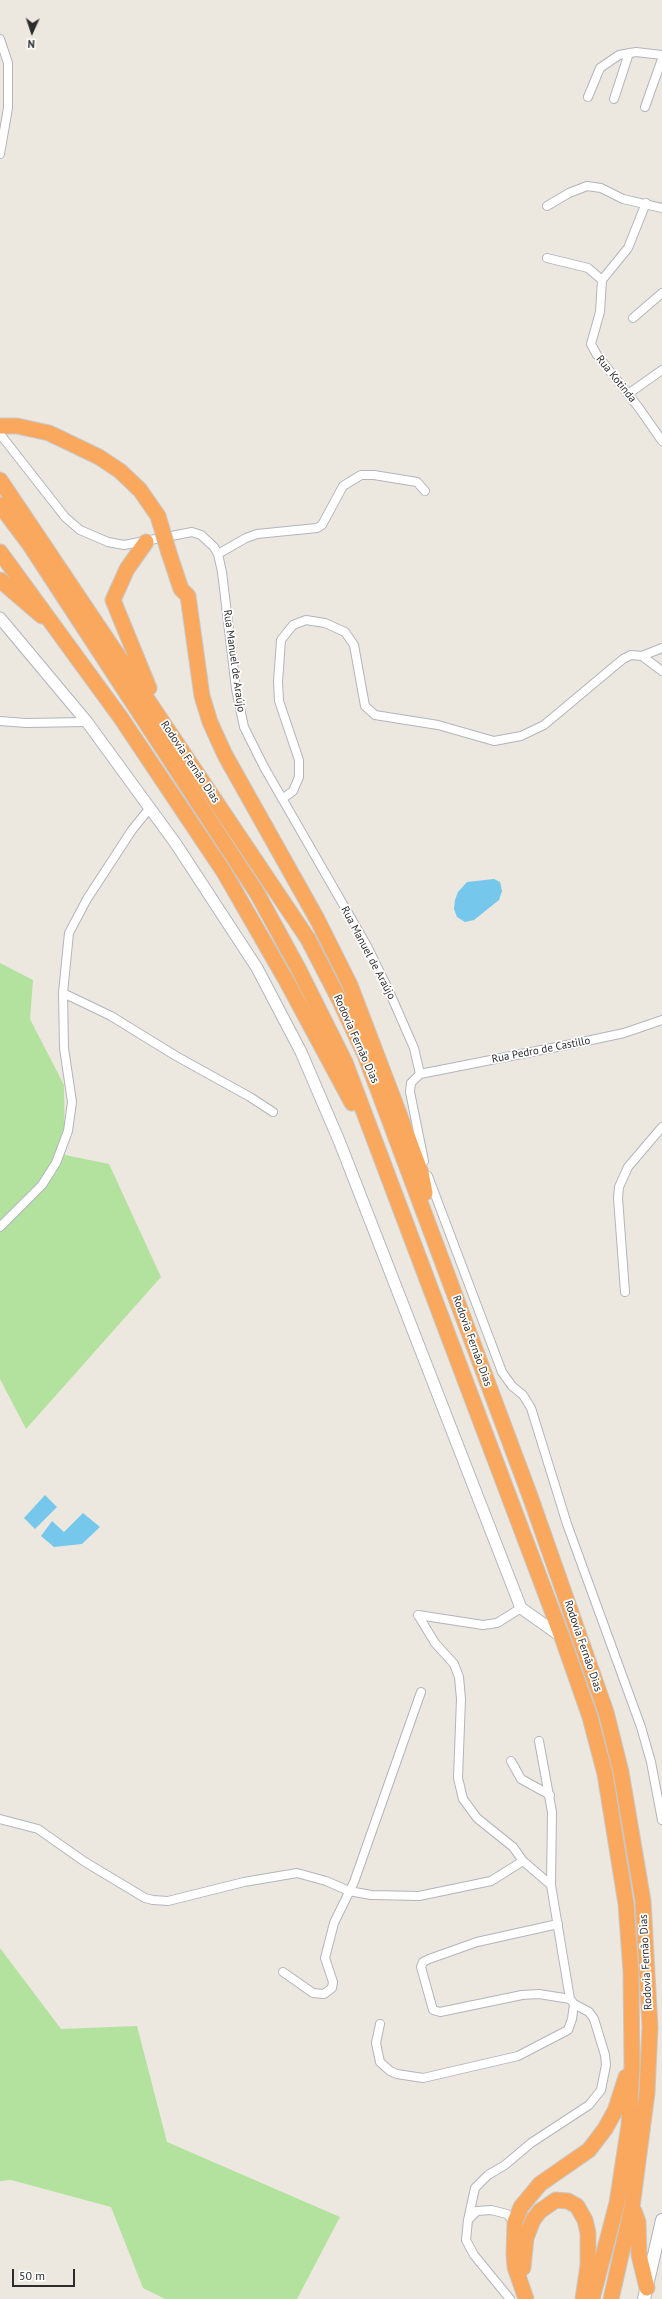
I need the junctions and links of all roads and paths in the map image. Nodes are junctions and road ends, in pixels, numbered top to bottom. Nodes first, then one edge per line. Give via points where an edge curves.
1 (0, 39) edge
2 (629, 53) junction
3 (662, 55) edge
4 (662, 60) edge
5 (588, 97) dead end
6 (614, 99) dead end
7 (645, 107) dead end
8 (0, 154) edge
9 (646, 203) junction
10 (546, 206) dead end
11 (662, 208) edge
12 (547, 258) dead end
13 (602, 280) junction
14 (662, 293) edge
15 (633, 318) dead end
16 (662, 370) edge
17 (628, 394) junction
18 (0, 426) edge
19 (0, 434) edge
20 (662, 441) edge
21 (0, 480) edge
22 (425, 491) dead end
23 (0, 505) edge
24 (146, 542) junction
25 (0, 552) edge
26 (218, 554) junction
27 (0, 580) edge
28 (0, 618) edge
29 (54, 624) junction
30 (662, 648) edge
31 (642, 656) junction
32 (662, 671) edge
33 (0, 721) edge
34 (86, 722) junction
35 (164, 723) junction
36 (282, 799) junction
37 (149, 809) junction
38 (330, 982) junction
39 (63, 993) junction
40 (662, 1020) edge
41 (377, 1056) junction
42 (420, 1074) junction
43 (273, 1112) dead end
44 (662, 1127) edge
45 (384, 1165) junction
46 (0, 1227) edge
47 (438, 1249) junction
48 (625, 1292) dead end
49 (521, 1608) junction
50 (562, 1637) junction
51 (421, 1692) dead end
52 (539, 1741) dead end
53 (511, 1762) dead end
54 (550, 1795) junction
55 (0, 1819) edge
56 (662, 1820) edge
57 (523, 1861) junction
58 (551, 1885) junction
59 (348, 1891) junction
60 (558, 1924) junction
61 (283, 1972) dead end
62 (572, 2001) junction
63 (380, 2024) dead end
64 (632, 2066) junction
65 (632, 2207) junction
66 (468, 2220) junction
67 (662, 2220) edge
68 (515, 2224) junction
69 (524, 2292) edge
70 (646, 2294) edge
71 (510, 2299) edge
72 (583, 2299) edge
73 (592, 2299) edge
74 (612, 2299) edge

1 - 8 street via 8,63 7,115
2 - 3 street
2 - 5 street via 619,55 600,68
2 - 6 street
4 - 7 street
9 - 10 street via 623,199 601,188 587,186
9 - 11 street
9 - 13 street via 628,248
12 - 13 street via 588,268
13 - 17 street, Rua Kotinda via 600,312 593,334 592,349
14 - 15 street
16 - 17 street
17 - 20 street, Rua Kotinda
18 - 41 highway, bridge via 17,426 49,433 99,457 120,471 140,490 158,516 181,589 188,596 202,696 210,722 225,755 317,919 350,985
19 - 24 street via 65,517 80,530 108,542 124,545
21 - 35 highway, Rodovia Fernão Dias
22 - 26 street via 417,482 361,475 343,486 322,525 317,528 256,534
23 - 45 highway, Rodovia Fernão Dias via 30,545 257,893 298,968 344,1062
24 - 26 street via 192,532 208,540
24 - 35 highway via 127,569 113,600
25 - 29 highway
26 - 36 street, Rua Manuel de Araújo via 236,689 244,727
27 - 29 highway via 33,611
28 - 34 street
29 - 45 highway via 121,718 224,872 286,980
30 - 31 street
31 - 32 street
31 - 36 street via 631,655 623,659 544,724 521,736 494,741 438,726 375,715 365,706 355,649 345,632 325,623 306,620 293,625 281,640 278,682 279,701 299,760 299,777 293,791
33 - 34 street
34 - 37 street
35 - 38 highway, Rodovia Fernão Dias via 308,938
36 - 42 street, Rua Manuel de Araújo via 367,946 414,1048
37 - 39 street via 132,830 72,924 67,946
37 - 49 street via 176,844 257,968 301,1052 340,1143
38 - 41 highway
38 - 47 highway, Rodovia Fernão Dias via 365,1055
39 - 43 street via 111,1016
39 - 46 street via 64,1048 72,1102 68,1131 56,1163 42,1184
40 - 42 street, Rua Pedro de Castillo via 624,1033
41 - 47 highway via 421,1173
42 - 56 street via 411,1083 410,1092 428,1178 502,1372 531,1408 567,1524 642,1727
44 - 48 street via 628,1166 620,1187 618,1198
45 - 50 highway, Rodovia Fernão Dias
47 - 65 highway, Rodovia Fernão Dias via 530,1496 606,1712 621,1772 643,1901 650,2027 647,2093
49 - 50 street
49 - 57 street via 497,1623 483,1625 418,1615 435,1642 454,1664 459,1677 461,1699 458,1778 463,1799 477,1818 512,1847
50 - 64 highway, Rodovia Fernão Dias via 590,1717 605,1774 616,1833 626,1904 631,1972
51 - 59 street via 354,1882
52 - 54 street
53 - 54 street via 521,1778
54 - 58 street
55 - 59 street via 38,1829 85,1862 145,1898 153,1900 168,1901 287,1873 297,1873 326,1881
57 - 58 street
57 - 59 street via 491,1881 444,1892 397,1897
58 - 60 street
59 - 61 street via 334,1923 325,1958 333,1982 332,1988 324,1994 313,1993
60 - 62 street
60 - 62 street via 477,1942 429,1959 423,1962 421,1967 433,2010 440,2012 522,1995 539,1994
62 - 63 street via 572,2019 568,2030 518,2056 423,2078 397,2074 380,2062 376,2043
62 - 66 street via 588,2012 598,2030 606,2065 601,2090 589,2105 531,2142 505,2166 480,2181 472,2195
64 - 68 highway via 605,2130 589,2150 540,2184 528,2196 521,2206
64 - 73 highway, Rodovia Fernão Dias via 629,2126 617,2203
65 - 70 highway via 638,2222
65 - 74 highway, Rodovia Fernão Dias
66 - 68 street via 477,2211 491,2210 507,2214
66 - 71 street via 468,2245
67 - 70 main road
68 - 69 highway via 515,2267
69 - 72 highway via 524,2254 526,2238 533,2220 546,2205 556,2200 568,2201 578,2206 588,2233 588,2266

